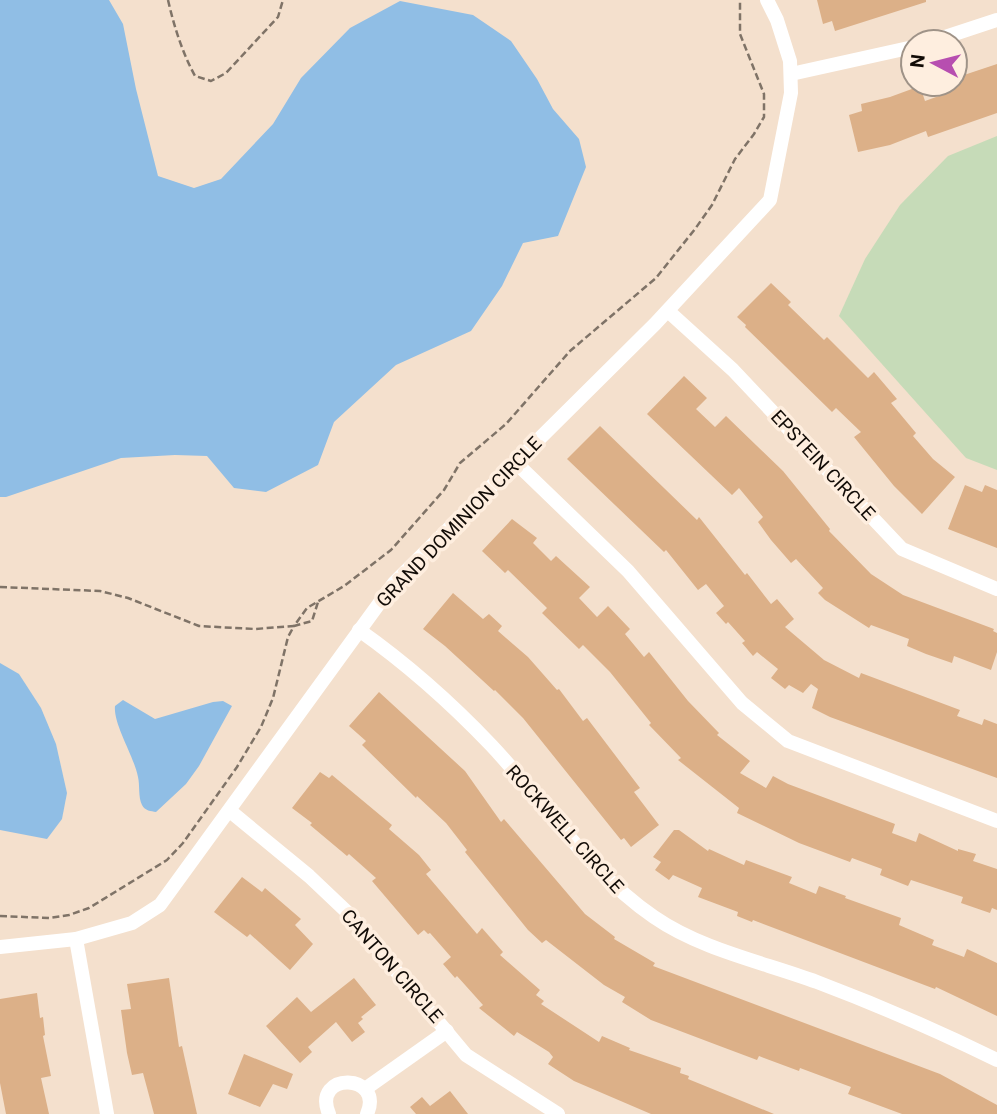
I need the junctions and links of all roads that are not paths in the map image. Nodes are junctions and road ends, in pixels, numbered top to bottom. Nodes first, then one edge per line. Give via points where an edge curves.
1 (766, 0) edge
2 (997, 20) edge
3 (969, 29) edge
4 (899, 50) edge
5 (791, 74) junction
6 (668, 311) junction
7 (515, 462) junction
8 (997, 589) edge
9 (359, 630) junction
10 (230, 811) junction
11 (997, 821) edge
12 (76, 939) junction
13 (0, 947) edge
14 (447, 1031) junction
15 (997, 1059) edge
16 (365, 1089) junction
17 (107, 1114) edge
18 (329, 1114) edge
19 (367, 1114) edge
20 (558, 1114) edge

1 - 5 street, GRAND DOMINION CIRCLE via 777,20
2 - 3 street
4 - 5 street
5 - 6 street, GRAND DOMINION CIRCLE via 791,102 770,200
6 - 7 street, GRAND DOMINION CIRCLE
6 - 8 street, EPSTEIN CIRCLE via 733,370 902,549
7 - 9 street, GRAND DOMINION CIRCLE via 394,583
7 - 11 street via 628,571 742,703 788,741
9 - 10 street, GRAND DOMINION CIRCLE
9 - 15 street, ROCKWELL CIRCLE via 446,700 616,888 656,919 710,946 873,1004
10 - 12 street, GRAND DOMINION CIRCLE via 160,905 132,923
10 - 14 street, CANTON CIRCLE via 347,912
12 - 13 street, GRAND DOMINION CIRCLE
12 - 17 street
14 - 16 street
14 - 20 street, CANTON CIRCLE via 466,1055
16 - 18 street via 353,1082 338,1083 328,1094
16 - 19 street via 370,1102

